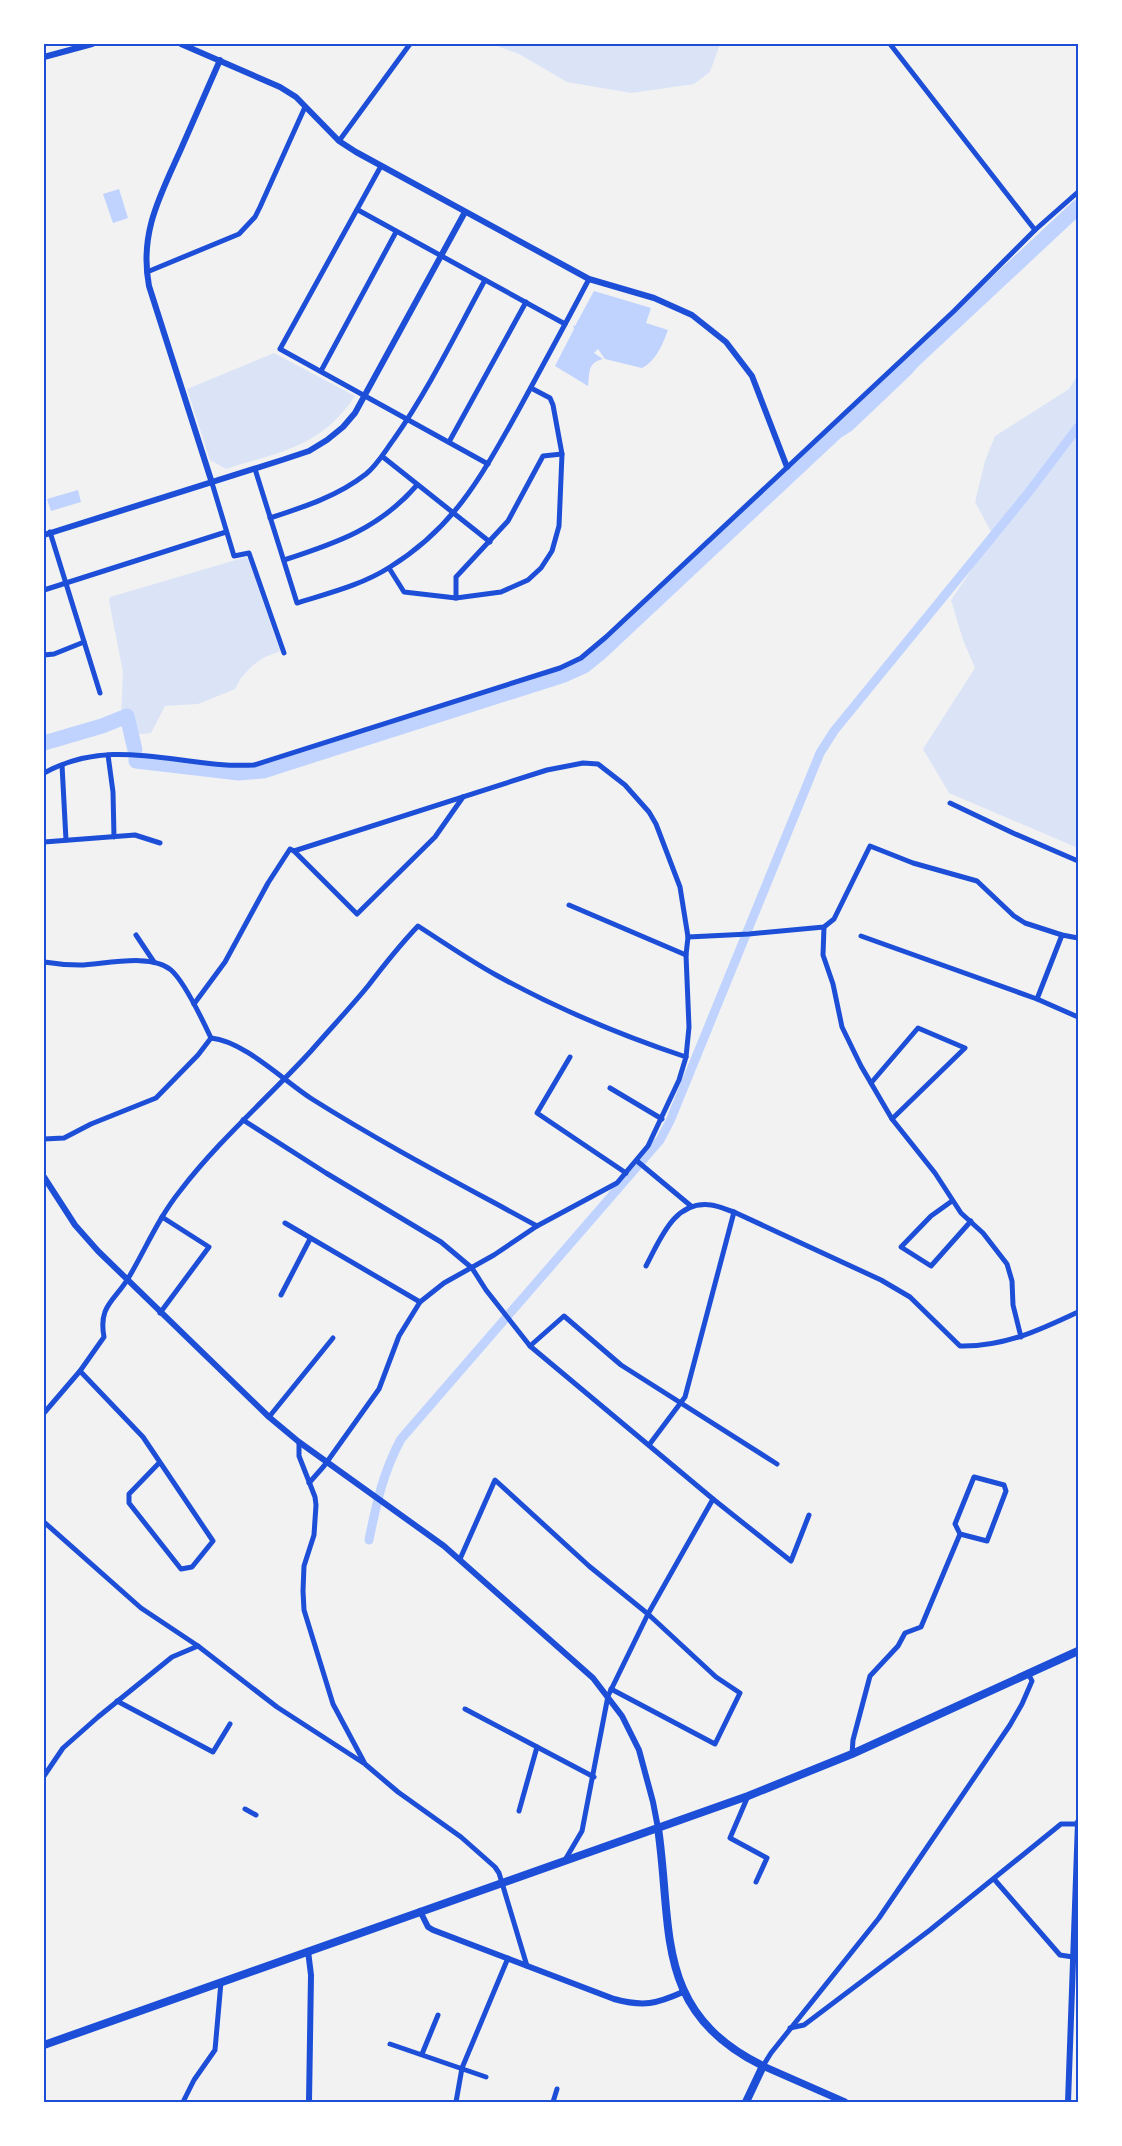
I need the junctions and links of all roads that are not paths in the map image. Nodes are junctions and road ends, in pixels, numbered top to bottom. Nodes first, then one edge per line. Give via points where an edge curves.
1 (92, 44) edge
2 (181, 44) edge
3 (410, 44) edge
4 (890, 44) edge
5 (44, 57) edge
6 (220, 60) junction
7 (305, 107) junction
8 (339, 141) junction
9 (381, 166) junction
10 (1078, 192) edge
11 (358, 210) junction
12 (465, 212) junction
13 (1035, 230) junction
14 (396, 232) junction
15 (442, 255) junction
16 (147, 272) junction
17 (589, 279) junction
18 (485, 280) junction
19 (526, 302) junction
20 (565, 324) junction
21 (321, 371) junction
22 (531, 388) junction
23 (365, 397) junction
24 (408, 420) junction
25 (449, 442) junction
26 (562, 454) junction
27 (383, 457) junction
28 (488, 464) junction
29 (788, 466) junction
30 (255, 469) junction
31 (212, 483) junction
32 (417, 485) junction
33 (455, 513) junction
34 (270, 518) junction
35 (226, 532) junction
36 (47, 534) edge
37 (490, 542) junction
38 (284, 560) junction
39 (390, 568) junction
40 (66, 583) junction
41 (44, 590) edge
42 (456, 598) junction
43 (84, 642) junction
44 (284, 653) dead end
45 (44, 655) edge
46 (100, 693) dead end
47 (108, 755) junction
48 (62, 765) junction
49 (44, 773) edge
50 (463, 797) junction
51 (950, 802) dead end
52 (114, 837) junction
53 (66, 840) junction
54 (44, 842) edge
55 (160, 843) dead end
56 (294, 850) junction
57 (1078, 861) edge
58 (568, 905) dead end
59 (824, 927) junction
60 (136, 935) dead end
61 (1062, 935) junction
62 (861, 936) dead end
63 (688, 937) junction
64 (1078, 938) edge
65 (686, 955) junction
66 (44, 962) edge
67 (154, 962) junction
68 (1037, 999) junction
69 (194, 1004) junction
70 (1078, 1017) edge
71 (211, 1038) junction
72 (570, 1057) dead end
73 (686, 1057) junction
74 (285, 1080) junction
75 (871, 1083) junction
76 (610, 1088) dead end
77 (663, 1119) junction
78 (892, 1119) junction
79 (243, 1120) junction
80 (44, 1139) edge
81 (639, 1163) junction
82 (626, 1173) junction
83 (44, 1176) edge
84 (952, 1201) junction
85 (691, 1206) junction
86 (734, 1212) junction
87 (162, 1217) junction
88 (971, 1221) junction
89 (285, 1223) dead end
90 (537, 1226) junction
91 (310, 1239) junction
92 (646, 1266) dead end
93 (472, 1268) junction
94 (127, 1280) junction
95 (281, 1295) dead end
96 (420, 1302) junction
97 (1078, 1312) edge
98 (160, 1313) junction
99 (1021, 1337) junction
100 (333, 1338) dead end
101 (530, 1346) junction
102 (80, 1371) junction
103 (681, 1403) junction
104 (44, 1413) edge
105 (269, 1417) junction
106 (299, 1442) junction
107 (649, 1445) junction
108 (326, 1461) junction
109 (159, 1463) junction
110 (777, 1464) dead end
111 (309, 1483) junction
112 (713, 1499) junction
113 (809, 1515) dead end
114 (44, 1522) edge
115 (960, 1534) junction
116 (460, 1559) junction
117 (648, 1614) junction
118 (198, 1646) junction
119 (1078, 1651) edge
120 (1028, 1673) junction
121 (610, 1692) junction
122 (117, 1701) junction
123 (465, 1709) dead end
124 (230, 1724) dead end
125 (537, 1747) junction
126 (852, 1754) junction
127 (365, 1764) junction
128 (44, 1776) edge
129 (594, 1777) junction
130 (748, 1796) junction
131 (245, 1809) dead end
132 (519, 1811) dead end
133 (256, 1815) dead end
134 (1078, 1823) edge
135 (658, 1828) junction
136 (565, 1860) junction
137 (994, 1879) junction
138 (502, 1882) junction
139 (756, 1882) dead end
140 (420, 1911) junction
141 (1077, 1926) edge
142 (308, 1951) junction
143 (1073, 1957) junction
144 (508, 1958) junction
145 (527, 1966) junction
146 (221, 1982) junction
147 (684, 1992) junction
148 (438, 2015) dead end
149 (790, 2028) junction
150 (390, 2044) dead end
151 (44, 2045) edge
152 (422, 2054) junction
153 (763, 2066) junction
154 (462, 2068) junction
155 (486, 2077) dead end
156 (557, 2089) dead end
157 (458, 2102) edge
158 (183, 2103) edge
159 (309, 2103) edge
160 (553, 2103) edge
161 (746, 2103) edge
162 (845, 2103) edge
163 (1068, 2103) edge

1 - 5 street
2 - 6 street
3 - 8 street
4 - 13 street
6 - 7 street via 280,87
6 - 16 street via 152,217
7 - 8 street
7 - 16 street via 260,207 247,227 239,234
8 - 9 street
9 - 11 street
9 - 12 street
10 - 13 street
11 - 14 street
11 - 21 street via 280,350
12 - 15 street
12 - 17 street
13 - 29 street
14 - 15 street
14 - 21 street
15 - 18 street
15 - 23 street
16 - 31 street
17 - 20 street
17 - 29 street via 673,305 726,342 752,376
18 - 19 street
18 - 24 street
19 - 20 street
19 - 25 street
20 - 22 street
21 - 23 street
22 - 26 street via 550,398
22 - 28 street
23 - 24 street
23 - 30 street via 343,427 327,440 309,451
24 - 25 street
24 - 27 street
25 - 28 street
26 - 37 street via 543,456 508,521
26 - 42 street via 557,538 541,568 528,580 501,592
27 - 32 street
27 - 34 street via 343,489
28 - 33 street
29 - 47 street via 606,637 560,668 254,765 137,753
30 - 31 street
30 - 34 street
31 - 35 street
31 - 36 street
32 - 33 street
32 - 38 street via 389,513 360,532
33 - 37 street
33 - 39 street
34 - 38 street
35 - 40 street
35 - 44 street via 234,556 249,553
36 - 40 street
37 - 42 street via 456,577
38 - 39 street via 297,603 341,590
39 - 42 street via 404,592
40 - 41 street
40 - 43 street
43 - 45 street
43 - 46 street
47 - 48 street
47 - 52 street
48 - 49 street
48 - 53 street
50 - 56 street
50 - 56 street via 435,837 357,914
50 - 63 street via 547,770 598,764 625,785 656,824 680,887
51 - 57 street
52 - 53 street
52 - 55 street via 135,835
53 - 54 street
56 - 69 street via 290,849 225,962
58 - 65 street
59 - 61 street via 834,919 870,846 977,881 1025,923
59 - 63 street
59 - 75 street via 823,955 842,1027
60 - 67 street
61 - 64 street
61 - 68 street
62 - 68 street
63 - 65 street
65 - 73 street
66 - 67 street
67 - 69 street via 171,970
68 - 70 street
69 - 71 street
71 - 74 street via 242,1049
71 - 80 street via 156,1098 64,1138
72 - 82 street via 537,1113
73 - 74 street via 644,1043 495,975 418,926
73 - 77 street
74 - 79 street
74 - 90 street via 390,1146
75 - 78 street
75 - 78 street via 918,1028 965,1048
76 - 77 street
77 - 81 street
78 - 84 street
79 - 87 street via 182,1188
79 - 93 street via 441,1242
81 - 82 street
81 - 85 street
82 - 90 street via 610,1188
83 - 94 street via 84,1237
84 - 88 street
84 - 88 street via 901,1247 931,1266
85 - 86 street via 710,1205
85 - 92 street via 669,1222
86 - 99 street via 910,1297 960,1346
86 - 103 street
87 - 94 street
87 - 98 street via 209,1247
88 - 99 street via 1007,1264
89 - 91 street
90 - 93 street
91 - 95 street
91 - 96 street
93 - 96 street
93 - 101 street
94 - 98 street
94 - 102 street via 103,1312 104,1337
96 - 108 street via 399,1336 379,1389
97 - 99 street
98 - 105 street
100 - 105 street
101 - 103 street via 564,1316 621,1365
101 - 107 street
102 - 104 street
102 - 109 street via 143,1437
103 - 107 street
103 - 110 street
105 - 106 street
106 - 108 street
106 - 111 street via 299,1456
107 - 112 street
108 - 111 street
108 - 116 street
109 - 109 street via 213,1541 192,1567 182,1569 129,1503 129,1494
111 - 127 street via 315,1497 316,1517 304,1566 304,1610 333,1704
112 - 113 street via 791,1561
112 - 117 street
114 - 118 street via 141,1608
115 - 115 street via 955,1524 974,1477 1004,1485 1006,1491 987,1540
115 - 126 street via 921,1627 905,1633 870,1676
116 - 117 street via 495,1480
116 - 121 street
117 - 121 street
117 - 121 street via 716,1677 740,1693 715,1744
118 - 122 street via 172,1657
118 - 127 street via 277,1707
119 - 120 highway
120 - 126 highway
120 - 149 street via 1032,1681 1010,1725 879,1918
121 - 129 street
121 - 135 street via 639,1750
122 - 124 street via 213,1752
122 - 128 street via 63,1748
123 - 125 street
125 - 129 street
125 - 132 street
126 - 130 highway
127 - 138 street via 461,1837 499,1871
129 - 136 street via 582,1831
130 - 135 highway
130 - 139 street via 730,1838 767,1858
131 - 133 street
134 - 137 street via 1061,1824
134 - 141 street
135 - 136 highway
135 - 147 main road via 671,1953
136 - 138 highway
137 - 143 street via 1060,1955
137 - 149 street via 876,1973 804,2025
138 - 140 highway
138 - 145 street
140 - 142 highway
140 - 144 street via 433,1930
141 - 143 street
142 - 146 highway
142 - 159 street
143 - 163 street
144 - 145 street
144 - 154 street
145 - 147 street via 627,2002 653,2004
146 - 151 highway
146 - 158 street via 215,2050
147 - 153 main road via 710,2030
148 - 152 street
149 - 153 street
150 - 152 street
152 - 154 street
153 - 161 main road
153 - 162 main road
154 - 155 street
154 - 157 street
156 - 160 street

